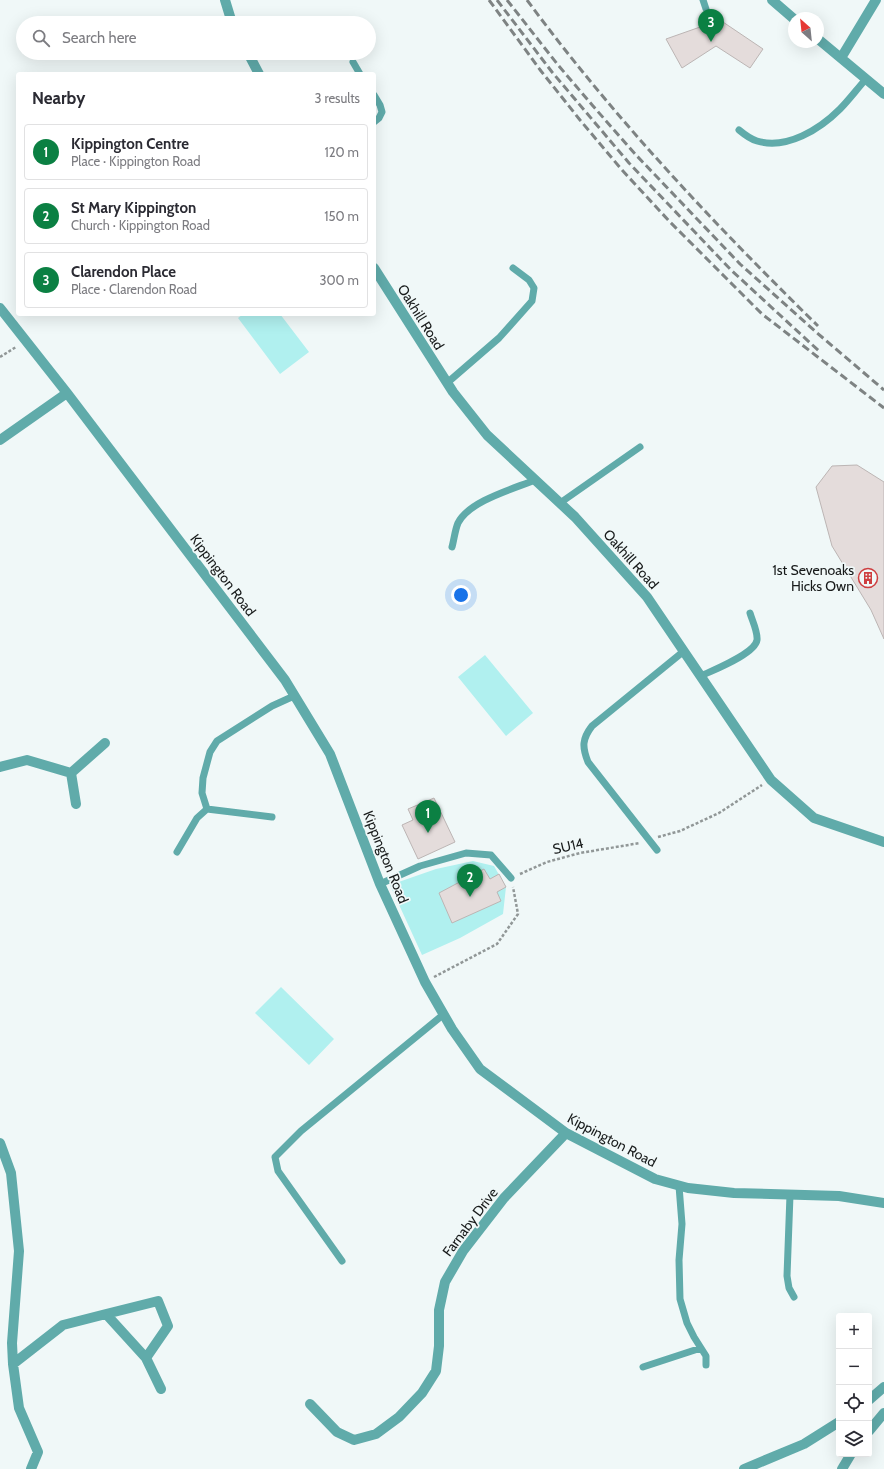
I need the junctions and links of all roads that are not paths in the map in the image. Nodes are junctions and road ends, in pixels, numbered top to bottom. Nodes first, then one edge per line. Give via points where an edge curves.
1 (225, 0) edge
2 (703, 0) edge
3 (772, 0) edge
4 (876, 0) edge
5 (706, 9) dead end
6 (788, 14) edge
7 (230, 16) edge
8 (824, 44) edge
9 (841, 58) junction
10 (252, 60) edge
11 (353, 62) dead end
12 (258, 72) edge
13 (359, 72) edge
14 (866, 79) junction
15 (884, 94) edge
16 (376, 98) edge
17 (376, 120) edge
18 (739, 130) dead end
19 (513, 268) dead end
20 (376, 271) edge
21 (0, 308) edge
22 (447, 383) junction
23 (67, 393) junction
24 (0, 440) edge
25 (640, 447) dead end
26 (535, 480) junction
27 (560, 503) junction
28 (452, 548) dead end
29 (750, 613) dead end
30 (684, 652) junction
31 (701, 676) junction
32 (294, 696) junction
33 (105, 743) dead end
34 (0, 767) edge
35 (71, 773) junction
36 (76, 804) dead end
37 (207, 809) junction
38 (272, 817) dead end
39 (884, 842) edge
40 (657, 850) dead end
41 (177, 852) dead end
42 (511, 878) road end
43 (380, 884) junction
44 (444, 1014) junction
45 (566, 1133) junction
46 (0, 1143) edge
47 (679, 1186) junction
48 (790, 1195) junction
49 (884, 1203) edge
50 (342, 1261) dead end
51 (794, 1297) dead end
52 (106, 1314) junction
53 (701, 1348) junction
54 (146, 1358) junction
55 (13, 1364) junction
56 (706, 1364) dead end
57 (643, 1366) dead end
58 (884, 1387) edge
59 (161, 1389) dead end
60 (872, 1397) edge
61 (310, 1404) dead end
62 (884, 1413) edge
63 (836, 1424) edge
64 (872, 1427) edge
65 (849, 1457) edge
66 (31, 1469) edge
67 (744, 1469) edge
68 (842, 1469) edge

1 - 7 street
2 - 5 lane
3 - 6 street
4 - 9 street
8 - 9 street
9 - 14 street
10 - 12 street
11 - 13 lane
14 - 15 street
14 - 18 lane via 825,122 797,138 765,143 752,139
16 - 17 lane via 382,112
19 - 22 lane via 529,280 534,288 532,301 499,338
20 - 22 street, Oakhill Road
21 - 23 street, Kippington Road
22 - 26 street, Oakhill Road via 487,435
23 - 24 street
23 - 32 street, Kippington Road via 285,680
25 - 27 lane
26 - 27 street, Oakhill Road
26 - 28 lane via 471,508 458,523
27 - 30 street, Oakhill Road via 647,597
29 - 31 lane via 757,639 754,646 746,653
30 - 31 street, Oakhill Road
30 - 40 lane via 592,726 586,734 584,744 588,762
31 - 39 street, Oakhill Road via 771,780 814,818
32 - 37 lane via 272,706 217,741 210,752 203,778 202,793
32 - 43 street, Kippington Road via 330,754
33 - 35 street
34 - 35 street via 26,760
35 - 36 street
37 - 38 lane
37 - 41 lane via 197,818
42 - 43 lane via 491,855 466,853 420,866
43 - 44 street, Kippington Road via 425,982
44 - 45 street, Kippington Road via 480,1069
44 - 50 lane via 301,1131 275,1157 278,1171
45 - 47 street, Kippington Road via 655,1179
45 - 61 street, Farnaby Drive via 504,1198 458,1258 445,1282 439,1310 436,1371 422,1393 399,1417 376,1434 354,1440 337,1432
46 - 55 street via 11,1174 19,1251 12,1343
47 - 48 street, Kippington Road via 734,1193
47 - 53 lane via 682,1224 679,1260 680,1299 687,1323
48 - 49 street, Kippington Road via 839,1196
48 - 51 lane via 787,1276
52 - 54 street
52 - 54 street via 158,1301 168,1326
52 - 55 street via 63,1325
53 - 56 lane via 706,1356
53 - 57 lane
54 - 59 street
55 - 66 street via 19,1408 38,1452
58 - 60 street
62 - 64 street
63 - 67 street via 804,1444
65 - 68 street

